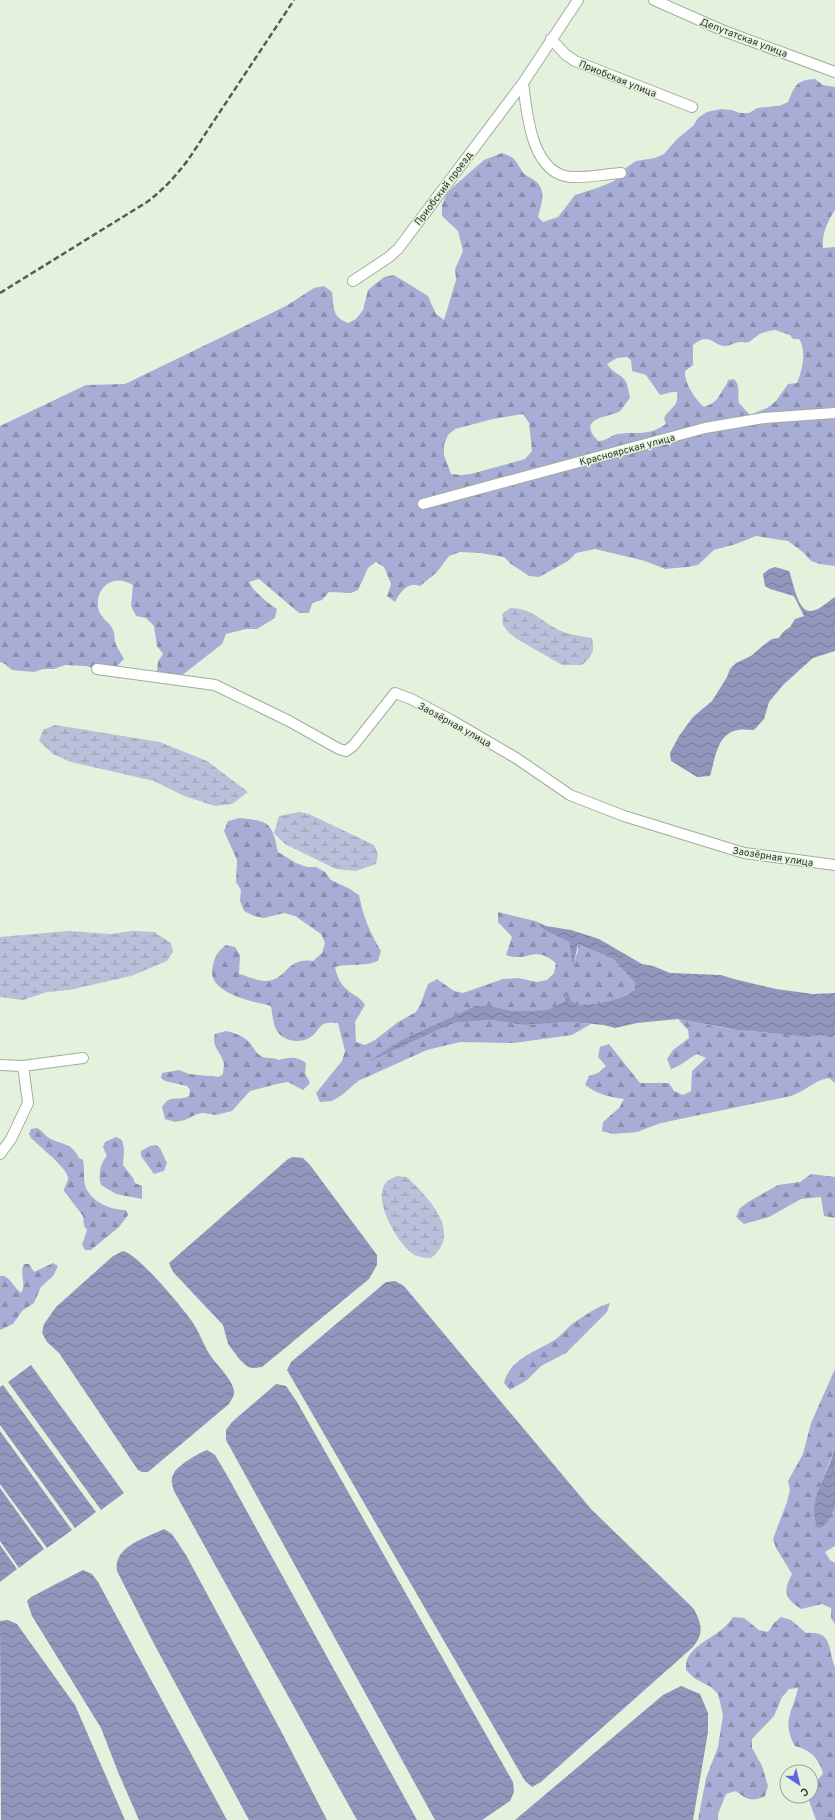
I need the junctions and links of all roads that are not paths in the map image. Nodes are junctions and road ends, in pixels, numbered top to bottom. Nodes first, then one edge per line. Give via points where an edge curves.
1 (578, 0) edge
2 (654, 0) edge
3 (551, 39) junction
4 (835, 72) edge
5 (523, 83) junction
6 (692, 107) dead end
7 (621, 173) dead end
8 (352, 280) dead end
9 (835, 413) edge
10 (423, 504) dead end
11 (97, 669) dead end
12 (835, 865) edge
13 (83, 1058) dead end
14 (0, 1065) edge
15 (22, 1066) junction
16 (0, 1154) edge

1 - 3 street, Приобский проезд
2 - 4 street, Депутатская улица via 724,31
3 - 5 street, Приобский проезд
3 - 6 street, Приобская улица via 566,56 575,61
5 - 7 street via 528,121 534,141 549,167 557,173 571,177
5 - 8 street, Приобский проезд via 398,249
9 - 10 street, Красноярская улица via 764,418 706,428
11 - 12 street, Заозёрная улица via 215,685 346,751 353,746 395,693 451,720 516,758 570,795 624,816 744,853
13 - 15 street
14 - 15 street
15 - 16 street via 28,1103 11,1139

